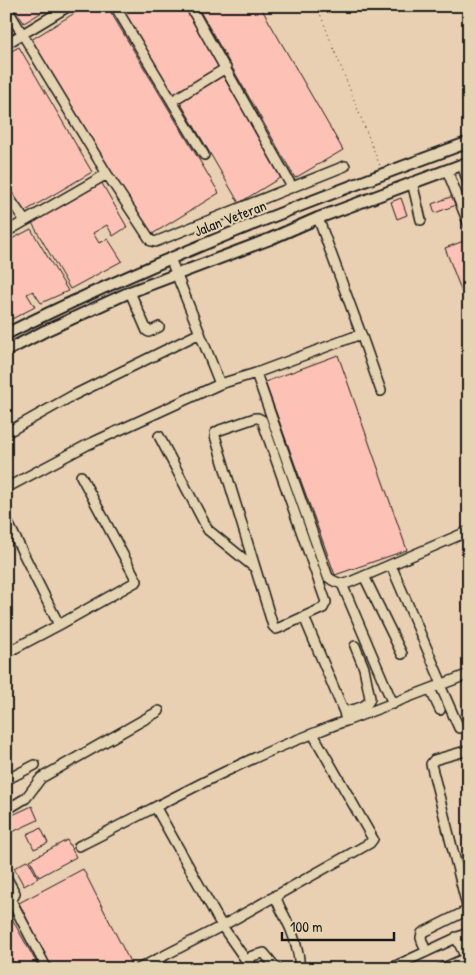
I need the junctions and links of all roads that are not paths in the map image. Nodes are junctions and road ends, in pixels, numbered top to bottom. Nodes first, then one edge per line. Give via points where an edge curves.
1 (69, 6) edge
2 (115, 6) edge
3 (190, 6) edge
4 (6, 7) edge
5 (22, 34) junction
6 (6, 44) edge
7 (226, 68) junction
8 (172, 100) junction
9 (469, 142) edge
10 (204, 155) dead end
11 (465, 163) edge
12 (345, 166) dead end
13 (447, 170) junction
14 (106, 174) junction
15 (412, 182) junction
16 (469, 185) edge
17 (292, 187) junction
18 (6, 193) edge
19 (318, 218) junction
20 (421, 220) dead end
21 (24, 221) junction
22 (469, 225) edge
23 (6, 232) edge
24 (170, 258) junction
25 (177, 274) junction
26 (130, 292) junction
27 (159, 327) dead end
28 (200, 333) junction
29 (6, 334) edge
30 (361, 334) junction
31 (6, 351) edge
32 (256, 373) junction
33 (220, 384) junction
34 (381, 391) dead end
35 (6, 433) edge
36 (159, 436) dead end
37 (81, 476) dead end
38 (6, 488) edge
39 (6, 519) edge
40 (469, 531) edge
41 (255, 568) junction
42 (392, 569) junction
43 (364, 576) junction
44 (344, 588) junction
45 (304, 617) junction
46 (59, 625) junction
47 (355, 646) dead end
48 (6, 653) edge
49 (402, 654) dead end
50 (469, 674) edge
51 (441, 685) junction
52 (430, 689) junction
53 (393, 704) junction
54 (440, 710) dead end
55 (159, 711) dead end
56 (345, 716) junction
57 (458, 728) dead end
58 (313, 734) junction
59 (469, 750) edge
60 (35, 765) dead end
61 (6, 780) edge
62 (156, 808) junction
63 (6, 810) edge
64 (78, 846) dead end
65 (6, 877) edge
66 (276, 895) junction
67 (8, 901) edge
68 (468, 910) edge
69 (222, 926) junction
70 (469, 932) edge
71 (456, 938) junction
72 (426, 952) junction
73 (467, 957) edge
74 (251, 967) edge
75 (393, 968) edge
76 (47, 969) edge
77 (138, 969) edge
78 (278, 969) edge
79 (299, 969) edge
80 (440, 969) edge

1 - 5 street
2 - 8 street
3 - 7 street
4 - 5 street
5 - 6 street
5 - 14 street
7 - 8 street
7 - 17 street
8 - 10 street
9 - 24 main road, Jalan Veteran
11 - 13 main road
11 - 16 street
12 - 17 street
13 - 15 main road
13 - 22 street
14 - 17 street via 153,242
14 - 21 street
15 - 19 main road
15 - 20 street
18 - 21 street
19 - 25 main road
19 - 30 street
21 - 23 street
24 - 25 street
24 - 29 main road, Jalan Veteran
25 - 26 main road
25 - 28 street
26 - 27 street via 147,331
26 - 31 main road
28 - 33 street
28 - 35 street via 72,396
30 - 32 street
30 - 34 street
32 - 33 street
32 - 44 street via 328,577
33 - 38 street via 87,445
36 - 41 street via 208,530
37 - 46 street via 136,581
39 - 46 street
40 - 42 street
41 - 45 street via 273,626 279,628
41 - 45 street via 215,436 220,430 258,418 262,420 326,602 323,608
42 - 43 street
42 - 51 street
43 - 44 street
43 - 49 street
44 - 53 street
45 - 56 street
46 - 48 street
47 - 56 street via 364,668 370,701
50 - 51 street
51 - 52 street
51 - 57 street
52 - 53 street
52 - 54 street
53 - 56 street
55 - 63 street via 41,778 30,794
56 - 58 street
58 - 62 street via 227,770
58 - 66 street via 374,839
59 - 68 street via 434,760 431,764
60 - 61 street
62 - 64 street
62 - 69 street
65 - 67 street via 15,893
66 - 69 street
66 - 79 street via 299,956
67 - 76 street
68 - 72 street via 422,933
69 - 74 street
69 - 77 street
70 - 71 street
71 - 72 street
71 - 73 street
72 - 75 street
73 - 80 street
74 - 78 street via 252,956 264,953

